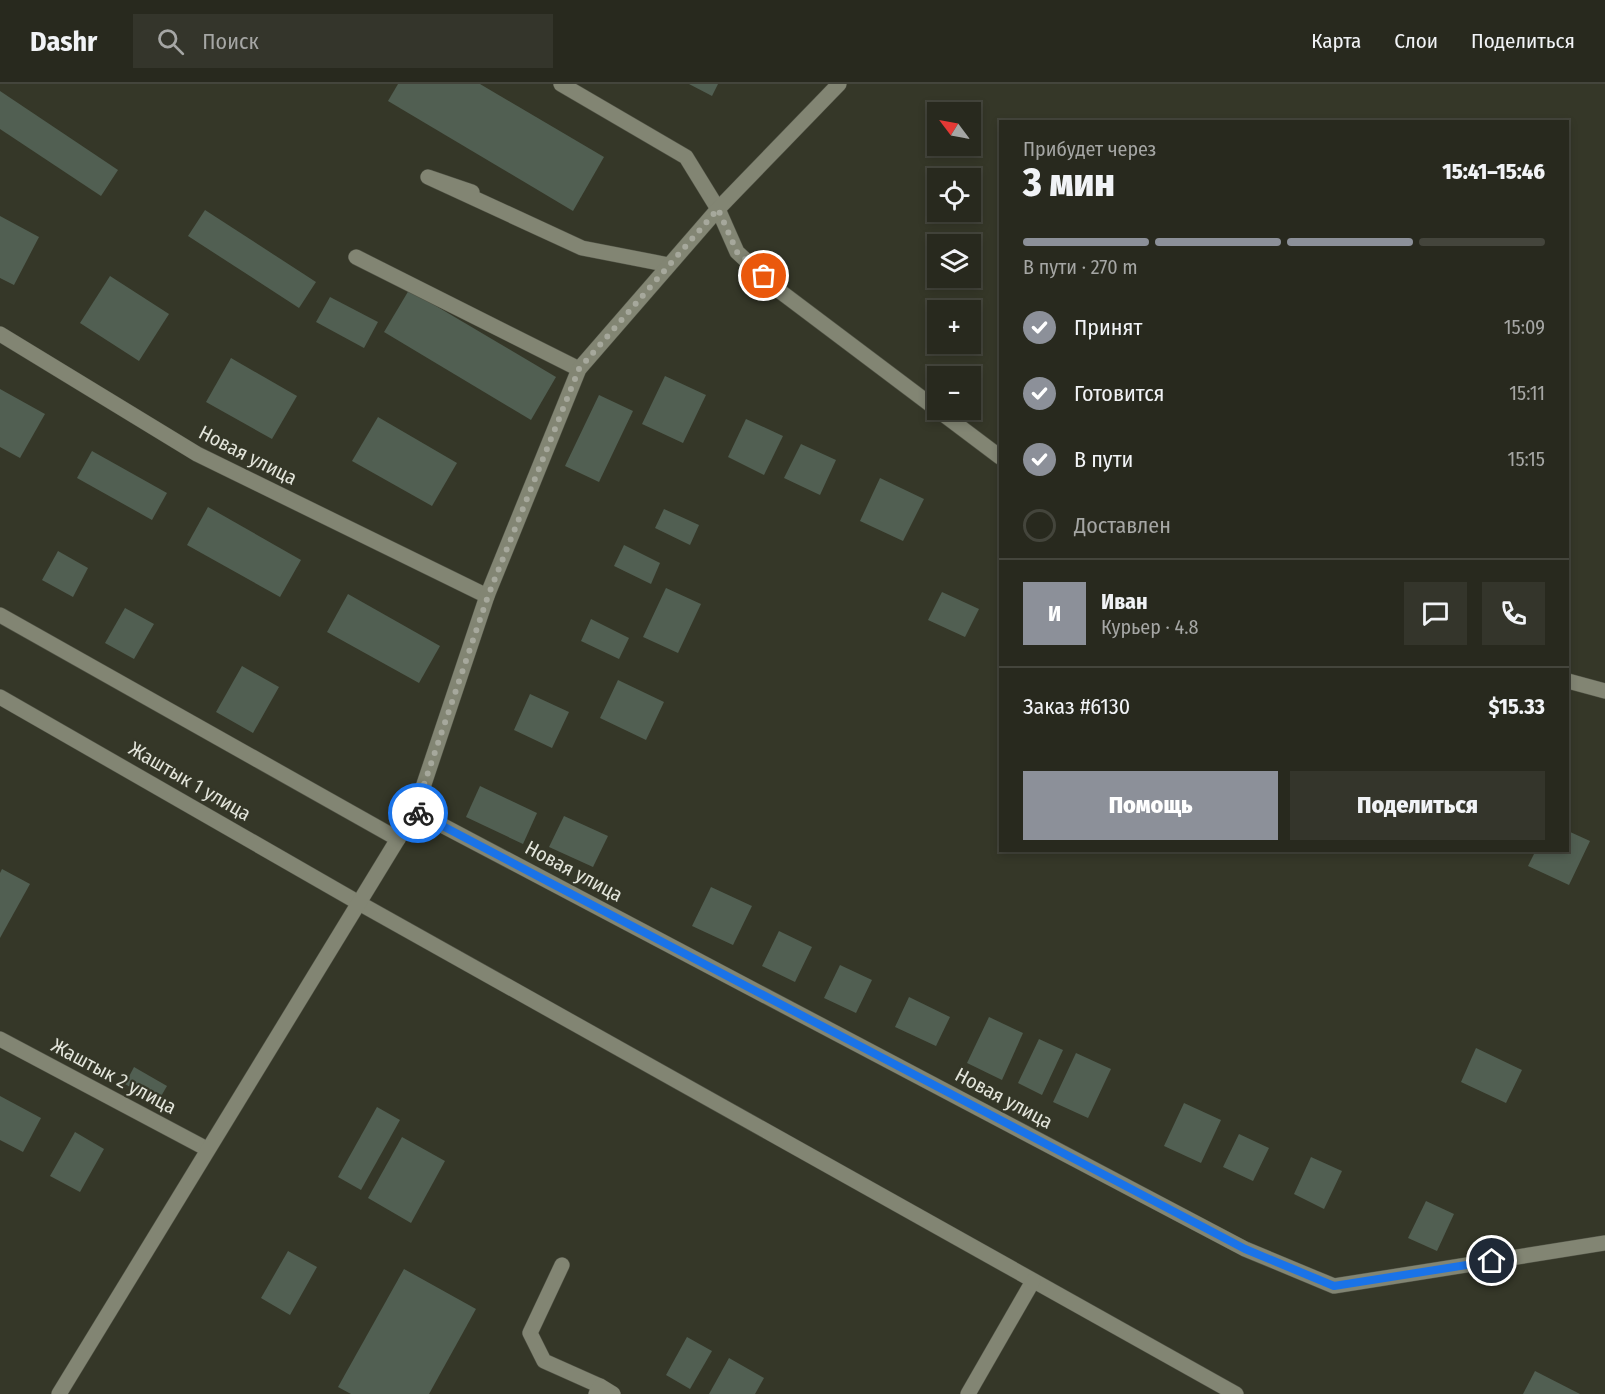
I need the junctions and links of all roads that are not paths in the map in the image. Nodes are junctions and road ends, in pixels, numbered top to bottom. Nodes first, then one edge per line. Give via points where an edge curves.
1 (561, 84) edge
2 (839, 84) edge
3 (472, 192) dead end
4 (718, 209) junction
5 (356, 257) dead end
6 (669, 265) junction
7 (0, 334) edge
8 (579, 369) junction
9 (999, 457) edge
10 (488, 596) junction
11 (0, 615) edge
12 (1569, 681) edge
13 (1605, 691) edge
14 (0, 697) edge
15 (415, 811) junction
16 (398, 839) junction
17 (358, 903) junction
18 (0, 1039) edge
19 (207, 1149) junction
20 (1605, 1243) edge
21 (562, 1265) dead end
22 (1034, 1281) junction
23 (603, 1391) edge
24 (59, 1394) edge
25 (968, 1394) edge
26 (1236, 1394) edge

1 - 4 street via 686,157
2 - 4 street
3 - 6 street via 428,177 582,248
4 - 6 street
4 - 9 street via 737,252 777,289
5 - 8 street
6 - 8 street
7 - 10 street, Новая улица via 197,454
8 - 10 street
10 - 15 street
11 - 16 street
12 - 13 street
14 - 17 street, Жаштык 1 улица
15 - 16 street
15 - 20 street, Новая улица via 1245,1249 1334,1286
16 - 17 street
17 - 19 street
17 - 22 street
18 - 19 street, Жаштык 2 улица
19 - 24 street
21 - 23 street via 530,1333 544,1361
22 - 25 street
22 - 26 street

